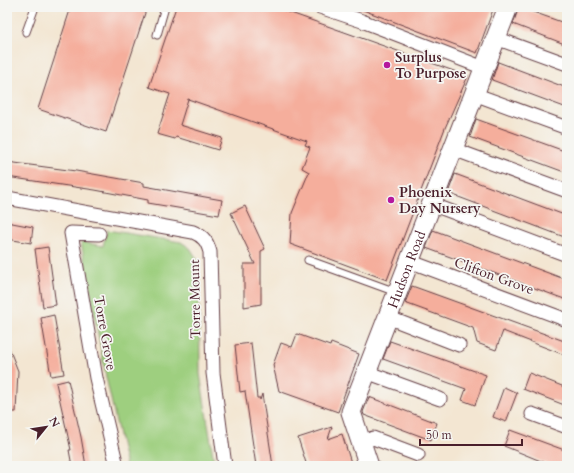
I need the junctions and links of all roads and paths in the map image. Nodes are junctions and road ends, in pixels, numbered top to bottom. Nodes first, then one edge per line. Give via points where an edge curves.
1 (35, 7) edge
2 (165, 7) edge
3 (320, 7) edge
4 (508, 7) edge
5 (26, 32) dead end
6 (157, 35) dead end
7 (496, 38) junction
8 (567, 64) edge
9 (484, 68) junction
10 (474, 94) junction
11 (567, 128) edge
12 (453, 149) junction
13 (567, 191) edge
14 (7, 198) edge
15 (431, 204) junction
16 (99, 234) dead end
17 (567, 255) edge
18 (308, 260) dead end
19 (409, 261) junction
20 (396, 292) junction
21 (388, 316) junction
22 (567, 320) edge
23 (459, 345) dead end
24 (366, 372) junction
25 (440, 399) dead end
26 (532, 414) dead end
27 (567, 427) edge
28 (361, 443) junction
29 (418, 455) dead end
30 (117, 466) edge
31 (225, 466) edge
32 (369, 466) edge

1 - 5 lane
2 - 6 lane
3 - 9 street
4 - 7 street, Hudson Road
7 - 8 street
7 - 9 street, Hudson Road
9 - 10 street, Hudson Road
10 - 11 street
10 - 12 street, Hudson Road
12 - 13 street
12 - 15 street, Hudson Road
14 - 31 street, Torre Mount via 192,232 207,242 210,252 213,373
15 - 17 street
15 - 19 street, Hudson Road
16 - 30 street, Torre Grove via 71,233 96,378
18 - 20 lane
19 - 20 street, Hudson Road
19 - 22 street, Clifton Grove
20 - 21 street, Hudson Road
21 - 23 street
21 - 24 street, Hudson Road
24 - 25 street
24 - 28 street, Hudson Road via 351,412
26 - 27 street
28 - 29 street via 373,438
28 - 32 street, Hudson Road

